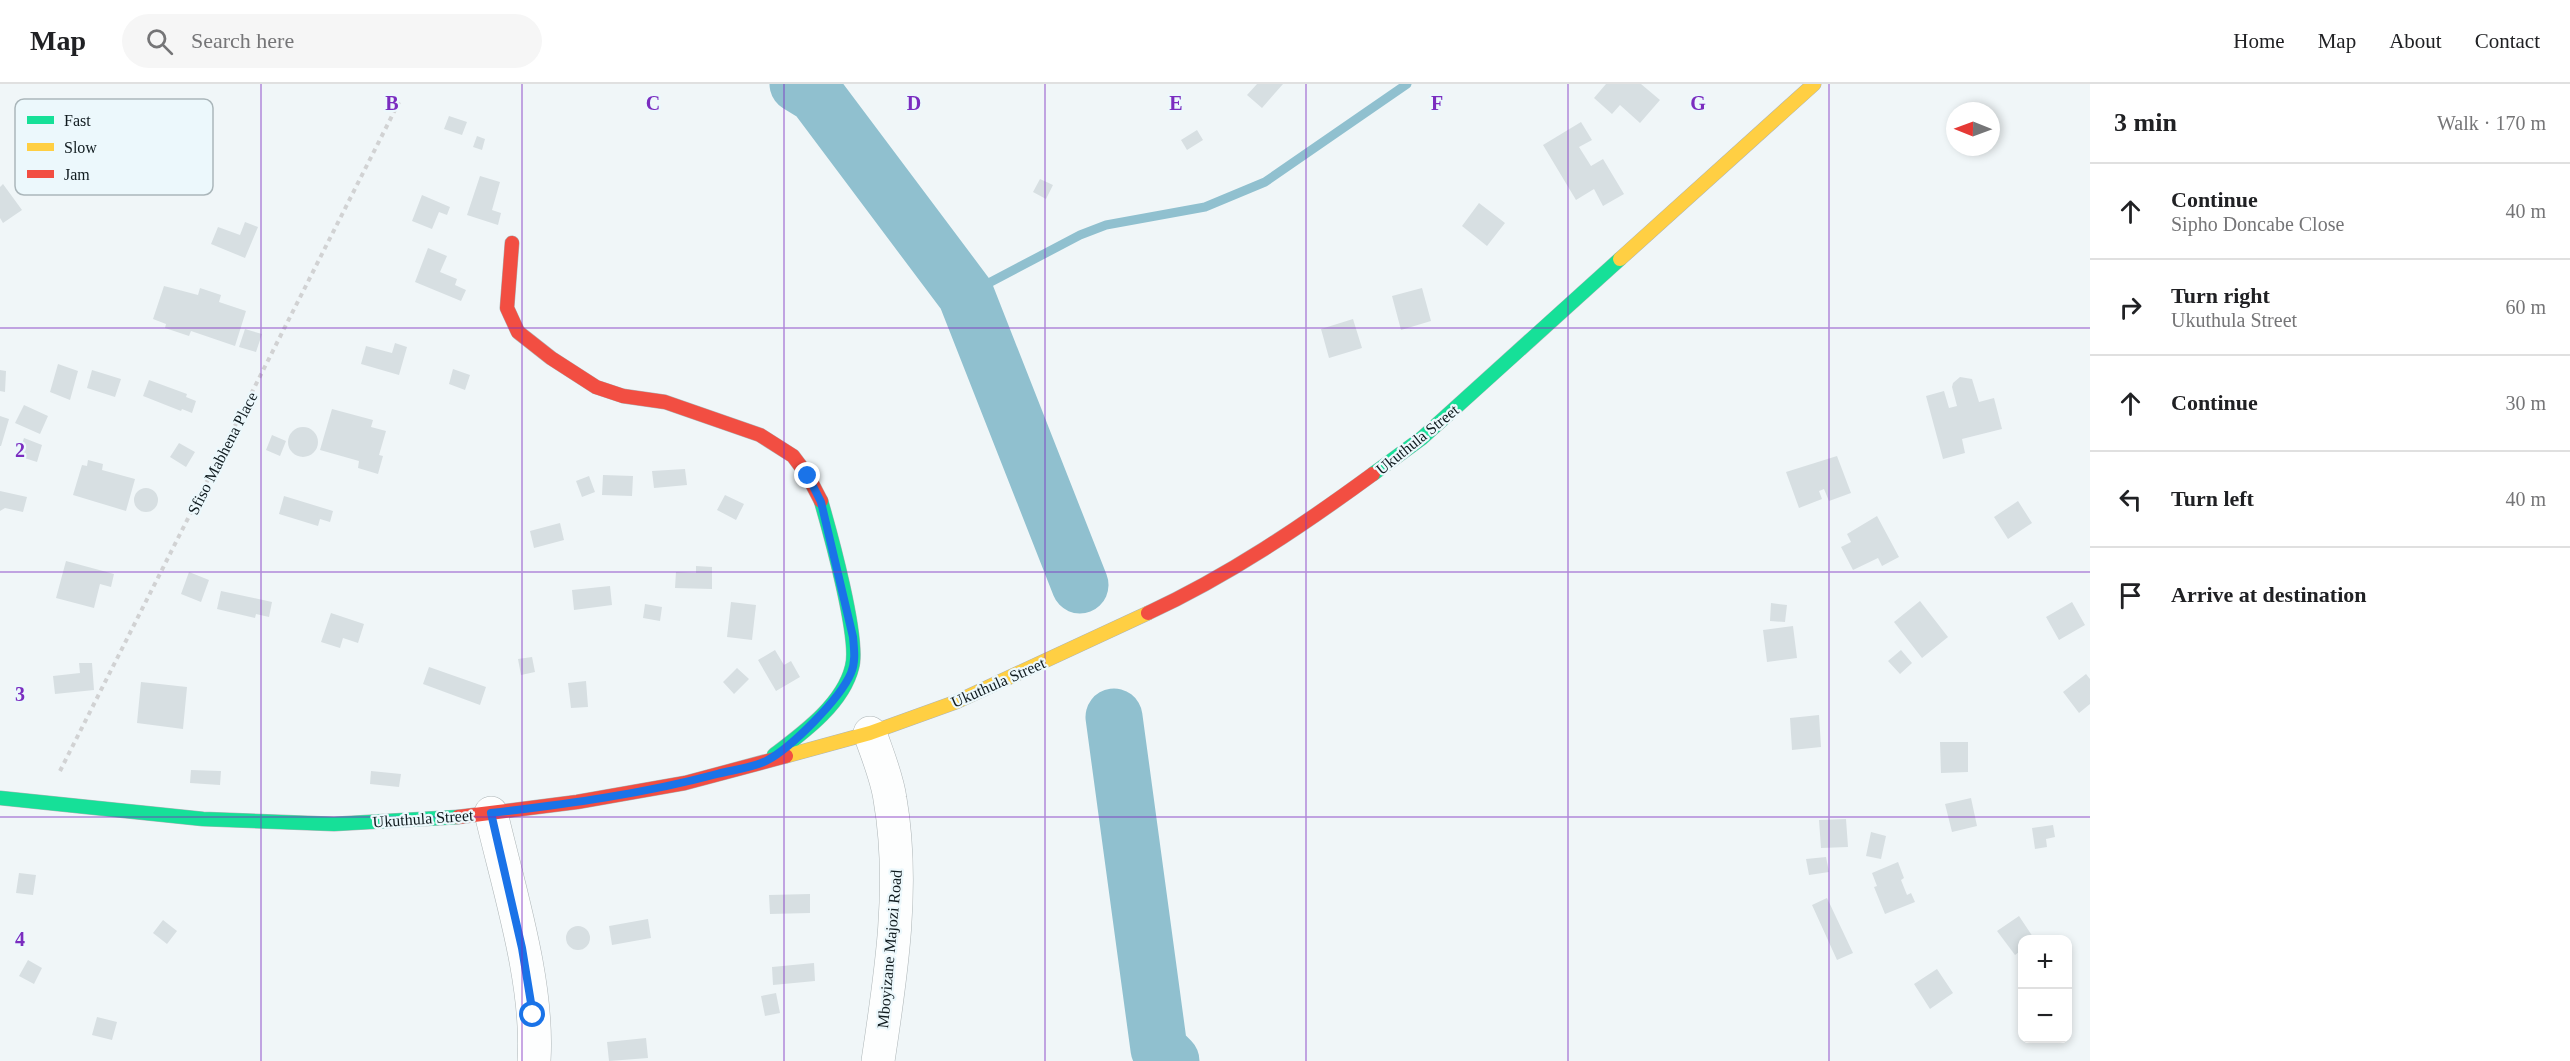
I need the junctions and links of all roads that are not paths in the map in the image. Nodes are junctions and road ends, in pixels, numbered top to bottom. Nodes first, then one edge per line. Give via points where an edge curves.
1 (1814, 84) edge
2 (512, 243) dead end
3 (870, 733) junction
4 (765, 762) junction
5 (0, 798) edge
6 (491, 813) junction
7 (534, 1061) edge
8 (878, 1061) edge

1 - 3 street, Ukuthula Street via 1422,438 1336,501 1178,600 956,702
2 - 4 street via 506,297 510,318 518,332 596,387 623,396 665,402 760,435 793,456 821,502 853,637 852,670 846,684 817,718
3 - 4 street, Ukuthula Street
3 - 8 street, Mboyizane Majozi Road via 890,796 897,850 897,903
4 - 6 street, Ukuthula Street via 685,783
5 - 6 street, Ukuthula Street via 203,819 334,824
6 - 7 street via 524,960 533,1015

